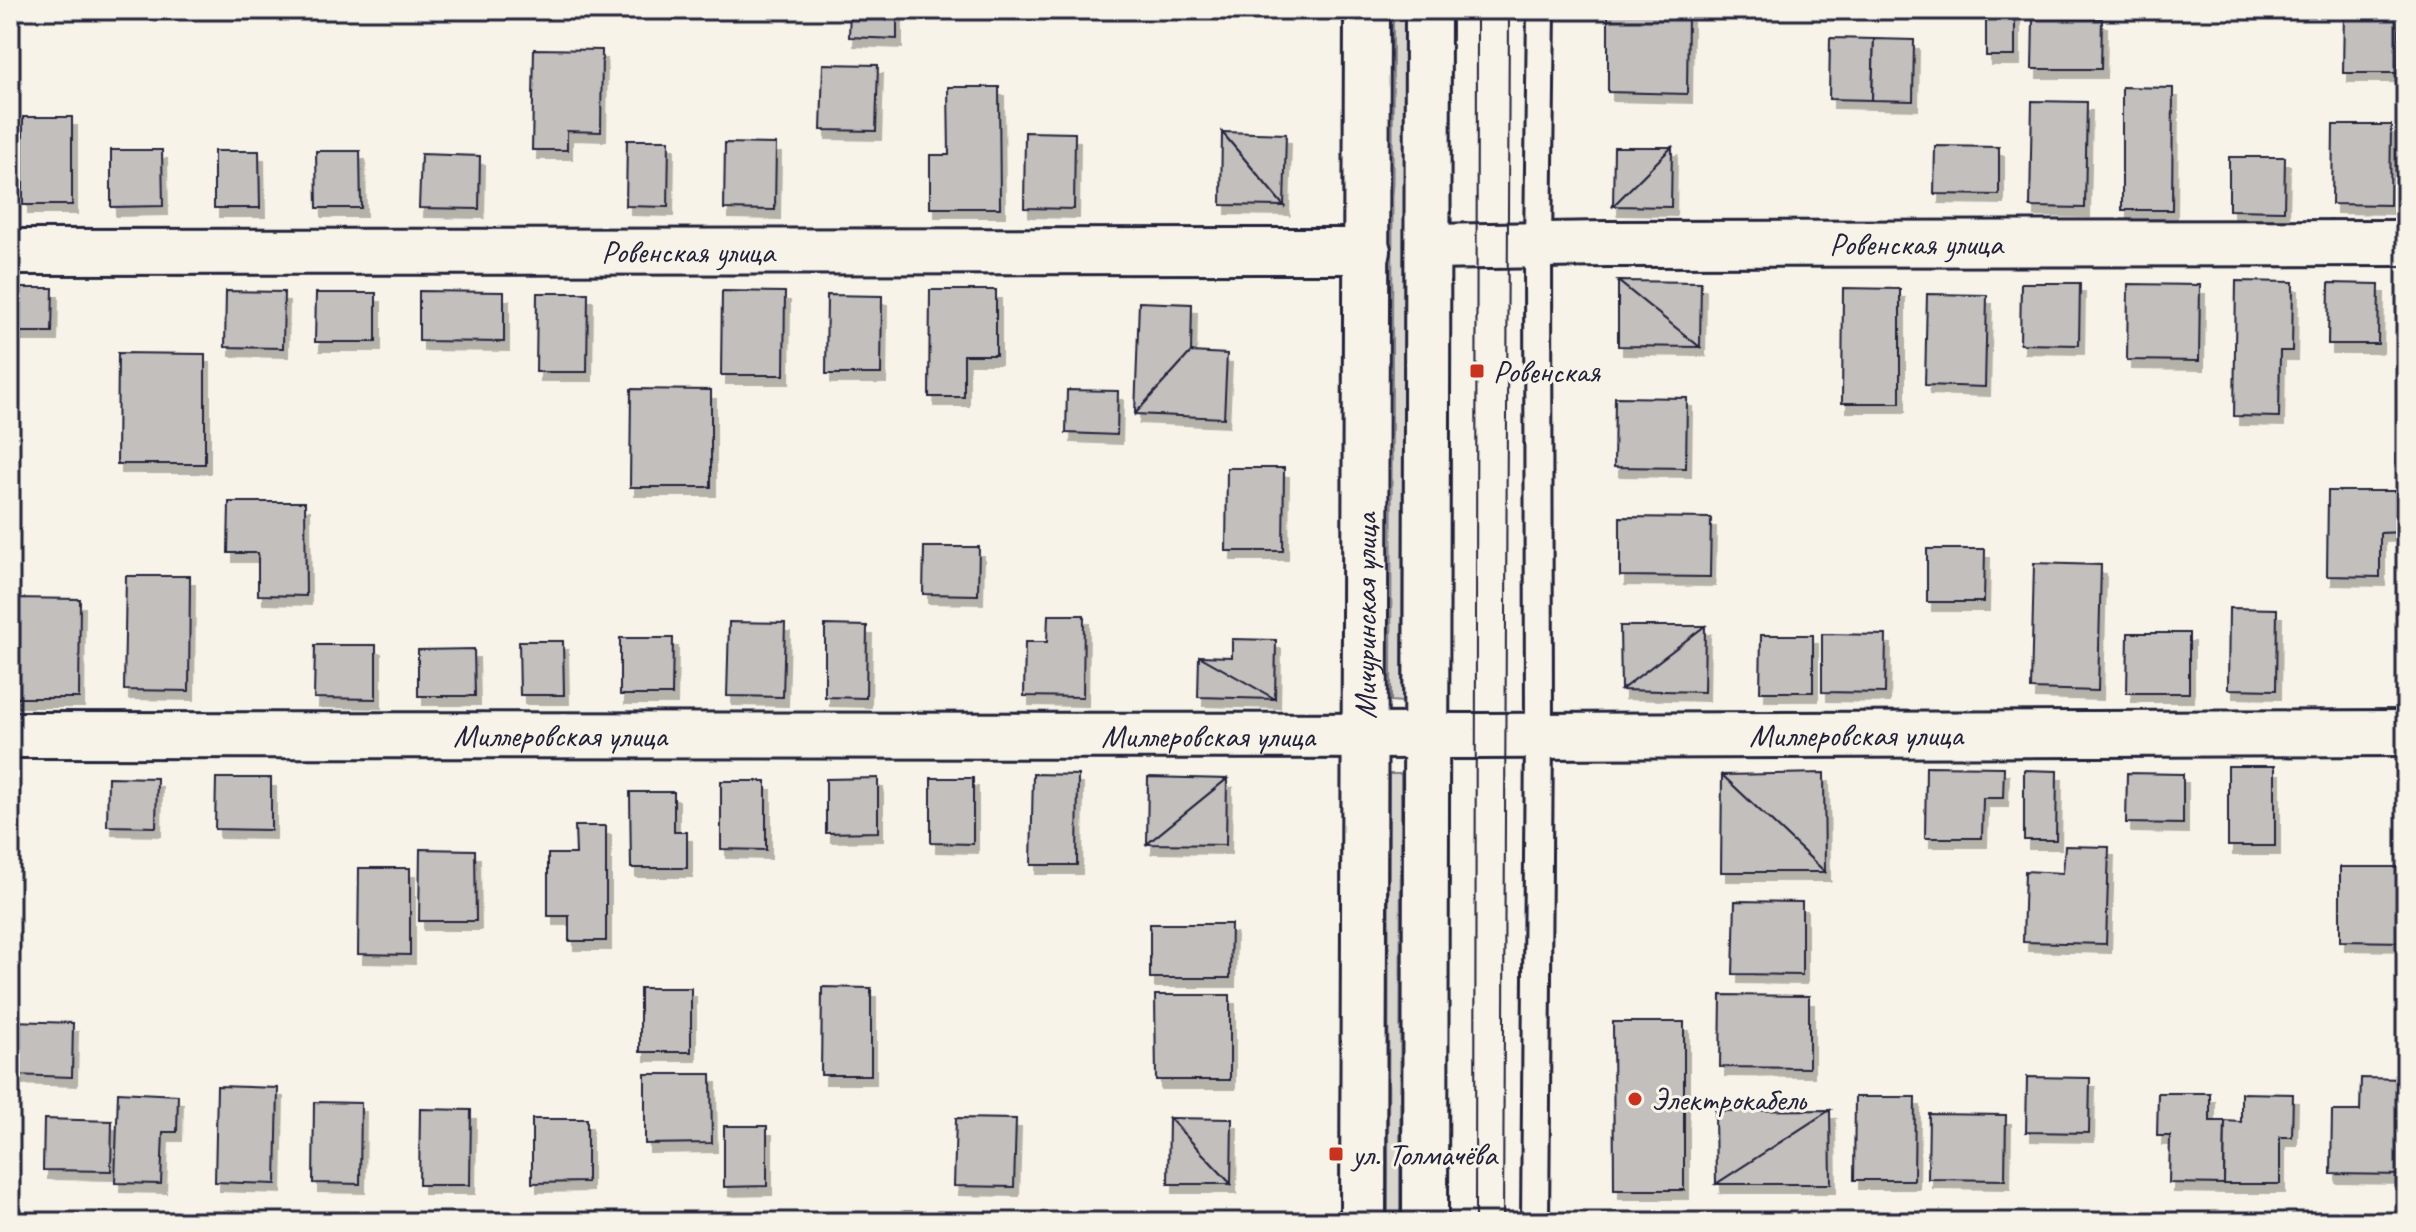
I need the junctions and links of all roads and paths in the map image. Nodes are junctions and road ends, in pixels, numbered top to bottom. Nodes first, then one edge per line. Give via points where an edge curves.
1 (1367, 10) edge
2 (1428, 10) edge
3 (1541, 10) edge
4 (2406, 243) edge
5 (1538, 245) junction
6 (1428, 247) junction
7 (1368, 251) junction
8 (10, 252) edge
9 (2406, 733) edge
10 (10, 735) edge
11 (1364, 736) junction
12 (1426, 736) junction
13 (1539, 736) junction
14 (1363, 1222) edge
15 (1425, 1222) edge
16 (1535, 1222) edge

1 - 7 street, Мичуринская улица
2 - 6 street, Мичуринская улица
3 - 5 lane
4 - 5 street, Ровенская улица
5 - 6 street, Ровенская улица
5 - 13 lane
6 - 12 street, Мичуринская улица
7 - 8 street, Ровенская улица
7 - 11 street, Мичуринская улица
9 - 13 street, Миллеровская улица
10 - 11 street, Миллеровская улица
11 - 12 street, Миллеровская улица
11 - 14 street, Мичуринская улица
12 - 13 street, Миллеровская улица
12 - 15 street, Мичуринская улица
13 - 16 lane

